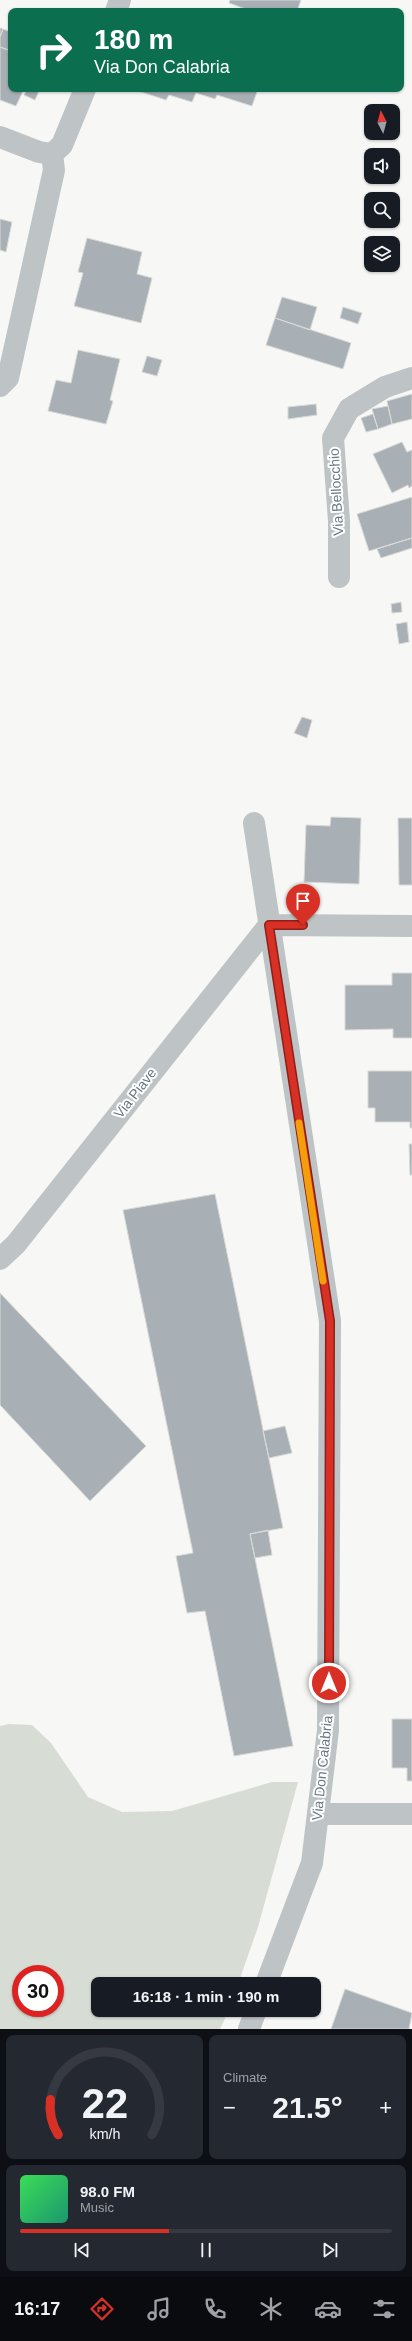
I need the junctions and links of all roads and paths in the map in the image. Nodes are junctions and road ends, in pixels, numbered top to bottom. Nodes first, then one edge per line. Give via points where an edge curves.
1 (84, 92) edge
2 (0, 137) edge
3 (52, 154) junction
4 (412, 378) edge
5 (0, 386) edge
6 (339, 577) dead end
7 (254, 823) dead end
8 (269, 925) junction
9 (412, 926) edge
10 (0, 1259) edge
11 (318, 1814) junction
12 (412, 1814) edge
13 (269, 1977) edge
14 (253, 2017) edge
15 (249, 2029) edge

1 - 3 street via 62,145
2 - 3 street via 39,152
3 - 5 street via 54,170 8,378
4 - 6 street, Via Bellocchio via 385,387 349,409 334,438 339,521
7 - 8 street, Via Don Calabria
8 - 9 street
8 - 10 street, Via Piave via 16,1244
8 - 11 street, Via Don Calabria via 330,1321 328,1730
11 - 12 street
11 - 13 street, Via Don Calabria via 312,1863
14 - 15 street

